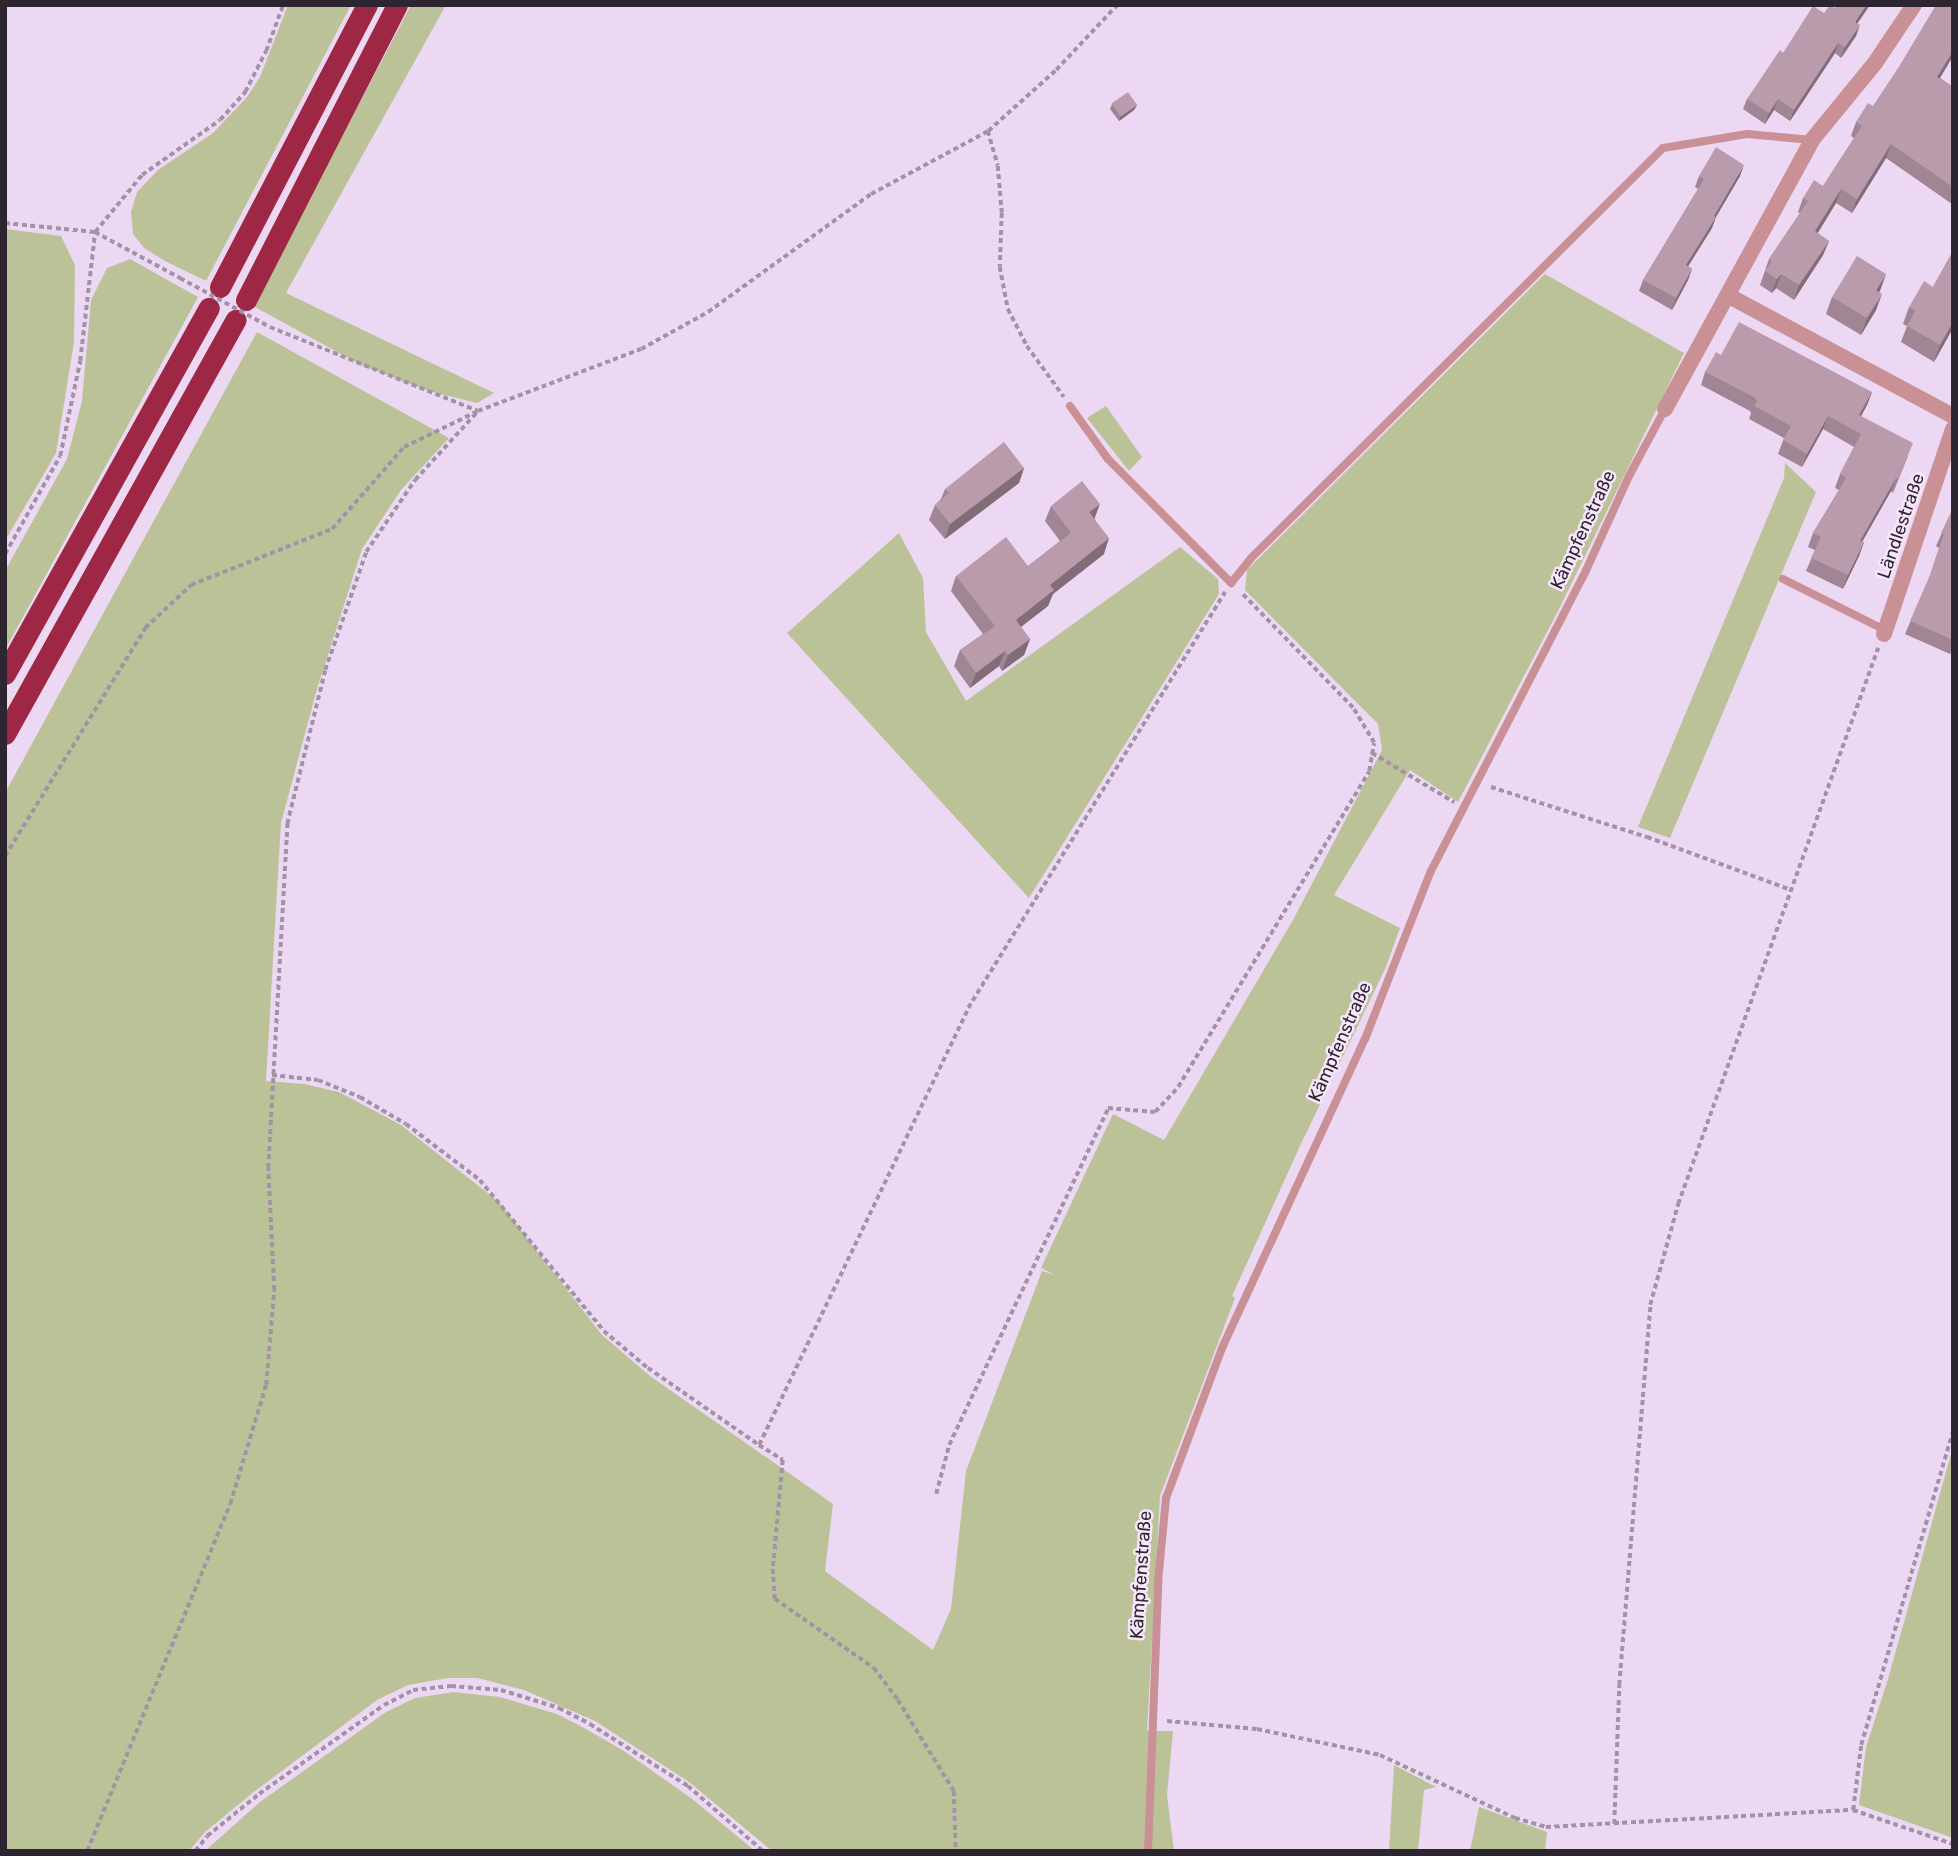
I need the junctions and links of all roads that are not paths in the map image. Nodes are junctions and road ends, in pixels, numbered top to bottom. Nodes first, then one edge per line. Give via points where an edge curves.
1 (367, 5) edge
2 (397, 5) edge
3 (1914, 5) edge
4 (1812, 140) junction
5 (220, 287) dead end
6 (1729, 296) junction
7 (246, 300) dead end
8 (209, 308) dead end
9 (235, 320) dead end
10 (1070, 406) road end
11 (1665, 409) joint
12 (1953, 416) edge
13 (1953, 429) edge
14 (1783, 579) dead end
15 (1884, 632) joint
16 (5, 674) edge
17 (5, 734) edge
18 (1148, 1851) edge

1 - 5 highway
2 - 7 highway
3 - 4 street, Kämpfenstraße via 1875,63
4 - 6 street, Kämpfenstraße
4 - 10 lane via 1748,134 1663,148 1231,583 1108,458
6 - 11 street, Kämpfenstraße
6 - 12 street
8 - 16 highway
9 - 17 highway
11 - 18 lane, Kämpfenstraße via 1431,871 1365,1039 1222,1348 1166,1498
13 - 15 street, Ländlestraße
14 - 15 lane

